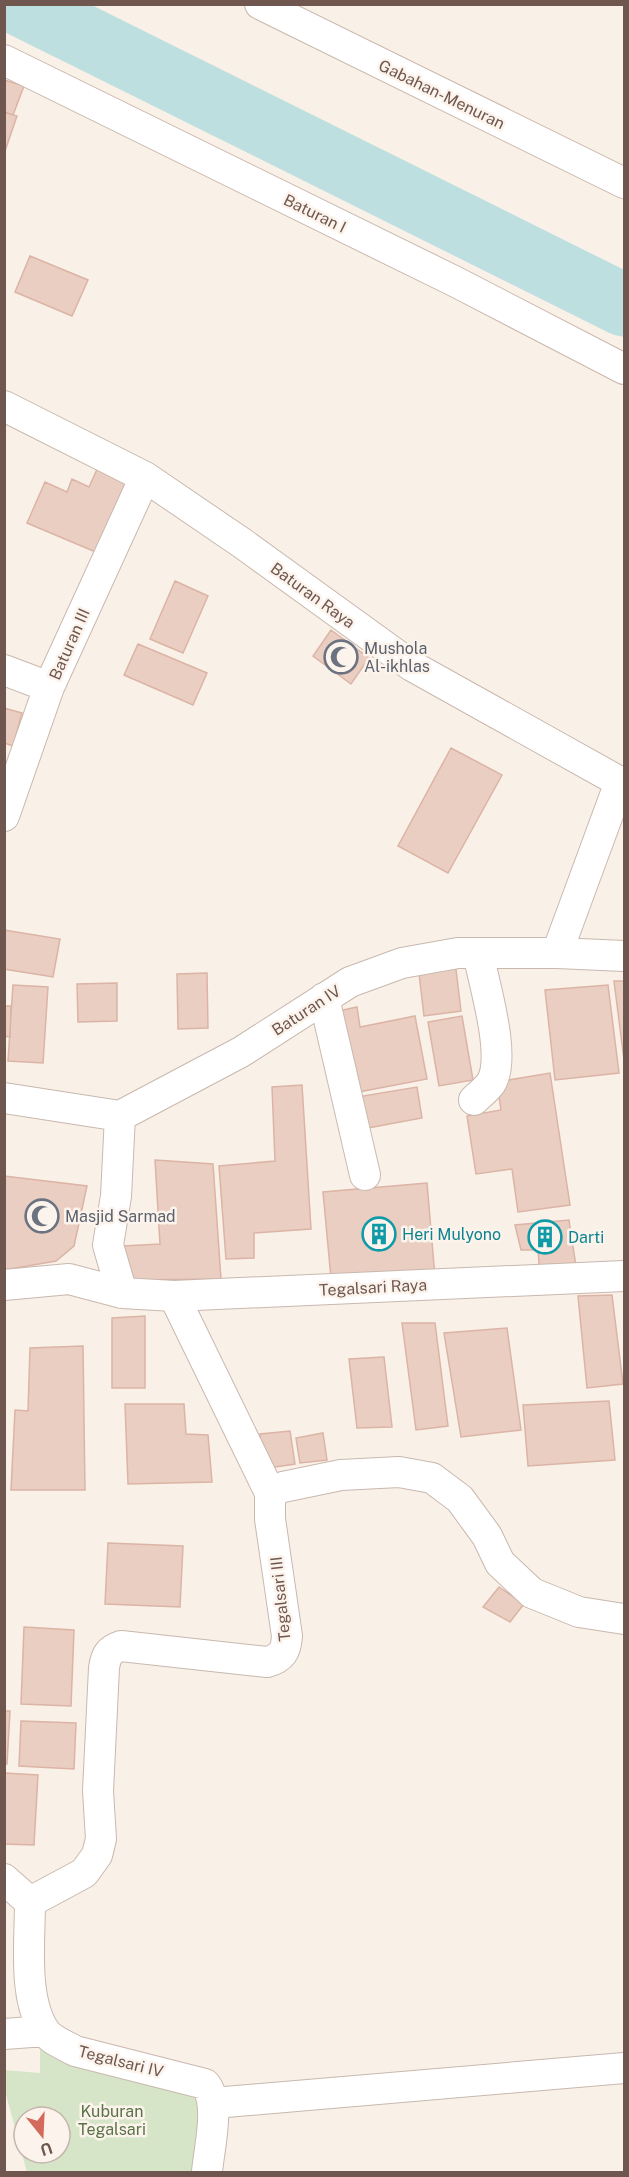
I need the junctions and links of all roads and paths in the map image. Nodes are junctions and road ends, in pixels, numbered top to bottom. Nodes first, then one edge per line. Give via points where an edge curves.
1 (272, 7) edge
2 (4, 60) edge
3 (624, 183) edge
4 (624, 369) edge
5 (4, 406) edge
6 (145, 477) junction
7 (4, 670) edge
8 (49, 687) junction
9 (622, 779) edge
10 (4, 816) edge
11 (478, 953) junction
12 (557, 953) junction
13 (624, 956) edge
14 (324, 998) junction
15 (4, 1098) edge
16 (474, 1100) dead end
17 (120, 1116) junction
18 (364, 1175) dead end
19 (108, 1245) junction
20 (624, 1276) edge
21 (69, 1279) junction
22 (4, 1285) edge
23 (122, 1293) junction
24 (174, 1296) junction
25 (270, 1493) junction
26 (624, 1619) edge
27 (4, 1879) edge
28 (30, 1902) junction
29 (45, 2031) junction
30 (4, 2034) edge
31 (624, 2068) edge
32 (214, 2103) junction
33 (207, 2172) edge

1 - 3 street, Gabahan-Menuran
2 - 4 street, Baturan I
5 - 6 street, Baturan Raya
6 - 8 street, Baturan III
6 - 9 street, Baturan Raya via 412,666
7 - 8 street
8 - 10 street, Baturan III
9 - 12 street, Baturan Raya
11 - 12 street, Baturan IV
11 - 14 street, Baturan IV via 402,963 350,982
11 - 16 street via 498,1050 497,1068 490,1084
12 - 13 street, Baturan IV
14 - 17 street, Baturan IV via 241,1052
14 - 18 street
15 - 17 street
17 - 19 street via 116,1196
19 - 21 street
19 - 23 street
20 - 24 street, Tegalsari Raya
21 - 22 street, Tegalsari Raya
21 - 23 street, Tegalsari Raya
23 - 24 street, Tegalsari Raya
24 - 25 street
25 - 26 street via 341,1475 399,1472 432,1478 460,1499 487,1536 500,1563 532,1593 579,1612
25 - 28 street, Tegalsari III via 270,1519 287,1636 283,1654 267,1662 121,1646 112,1649 104,1668 98,1791 101,1839 97,1856 84,1873
27 - 28 street
28 - 29 street via 30,1986
29 - 30 street
29 - 32 street, Tegalsari IV via 75,2050 205,2084
31 - 32 street
32 - 33 street

